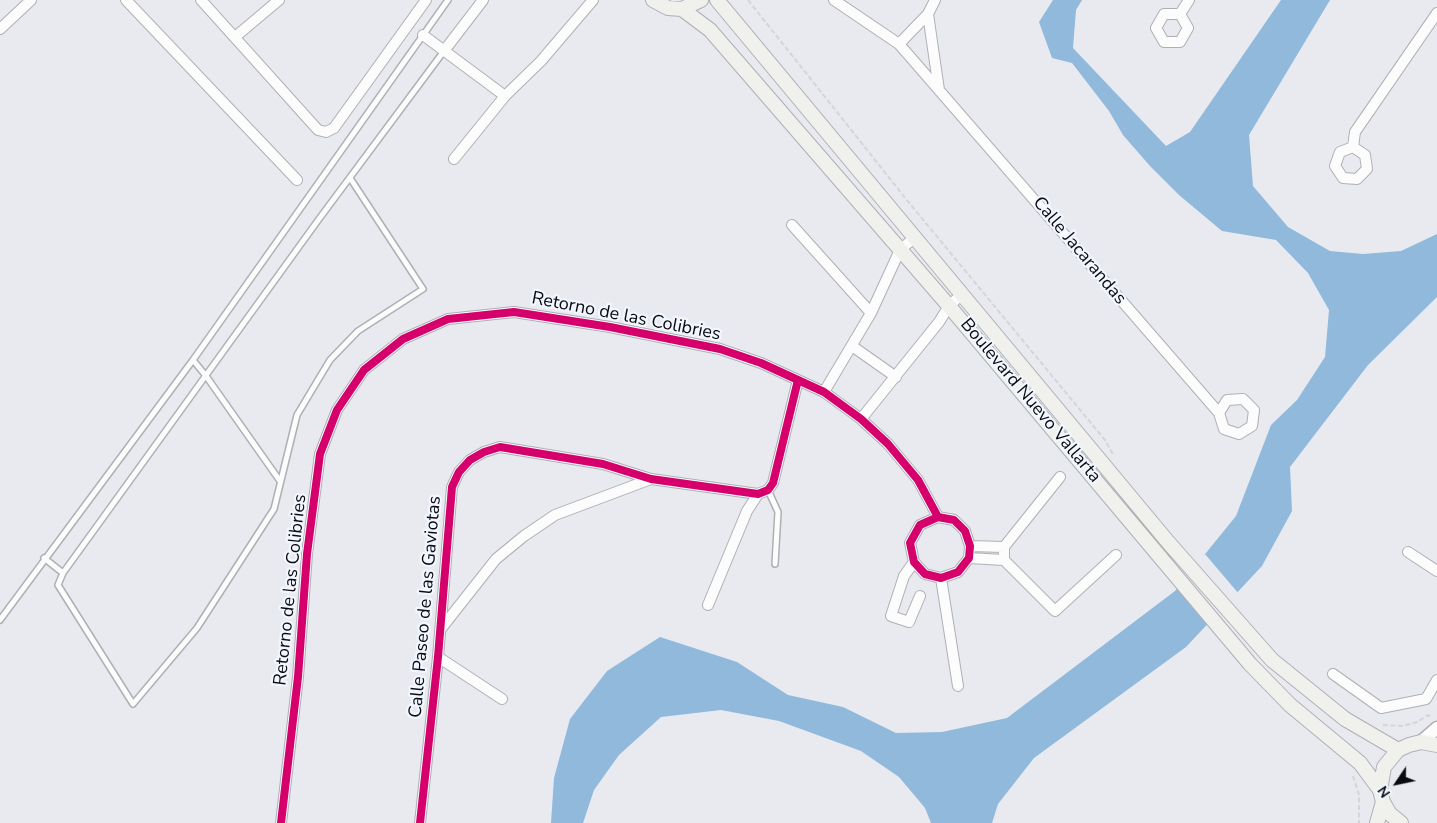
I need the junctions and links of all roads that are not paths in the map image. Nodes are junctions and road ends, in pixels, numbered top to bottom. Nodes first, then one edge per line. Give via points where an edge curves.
1 (31, 0) edge
2 (126, 0) edge
3 (201, 0) edge
4 (279, 0) edge
5 (426, 0) edge
6 (448, 0) edge
7 (483, 0) edge
8 (593, 0) edge
9 (653, 0) edge
10 (701, 0) edge
11 (718, 0) edge
12 (834, 0) edge
13 (935, 0) edge
14 (1190, 0) edge
15 (682, 9) junction
16 (1437, 13) edge
17 (928, 14) junction
18 (1180, 14) dead end
19 (0, 29) edge
20 (422, 35) junction
21 (235, 37) junction
22 (899, 44) junction
23 (444, 52) junction
24 (940, 90) junction
25 (505, 96) junction
26 (1353, 147) dead end
27 (454, 159) dead end
28 (350, 178) junction
29 (297, 180) dead end
30 (792, 225) dead end
31 (914, 238) junction
32 (900, 250) junction
33 (962, 294) junction
34 (949, 306) junction
35 (871, 313) junction
36 (852, 346) junction
37 (193, 360) junction
38 (206, 376) junction
39 (896, 377) junction
40 (798, 380) junction
41 (824, 392) junction
42 (1219, 414) dead end
43 (861, 419) junction
44 (1060, 477) dead end
45 (650, 479) junction
46 (280, 481) junction
47 (763, 492) junction
48 (938, 517) junction
49 (970, 546) junction
50 (1004, 547) junction
51 (1408, 552) dead end
52 (1116, 555) dead end
53 (44, 558) junction
54 (969, 558) junction
55 (1004, 560) junction
56 (914, 562) junction
57 (775, 564) dead end
58 (1437, 571) edge
59 (63, 574) junction
60 (941, 578) junction
61 (920, 596) dead end
62 (708, 605) dead end
63 (0, 620) edge
64 (440, 630) junction
65 (438, 657) junction
66 (1333, 674) dead end
67 (1437, 680) edge
68 (958, 686) dead end
69 (502, 699) dead end
70 (1437, 728) edge
71 (1421, 742) junction
72 (1437, 745) edge
73 (1398, 750) junction
74 (1382, 796) junction
75 (281, 823) edge
76 (420, 823) edge
77 (1377, 823) edge
78 (1401, 823) edge

1 - 19 street
2 - 29 street
3 - 21 street
4 - 21 street
5 - 21 street via 334,128 326,132 318,130
6 - 20 lane
7 - 23 street
8 - 25 street via 541,61
9 - 15 main road, Boulevard Nuevo Vallarta via 668,8
10 - 15 main road
11 - 31 main road, Boulevard Nuevo Vallarta
12 - 22 street
13 - 17 street
14 - 18 street
15 - 32 main road, Boulevard Nuevo Vallarta via 710,30
16 - 26 street via 1355,132
17 - 22 street
17 - 24 street
20 - 23 street
20 - 37 lane
22 - 24 street, Calle Jacarandas
23 - 25 street
23 - 28 lane
24 - 42 street, Calle Jacarandas
25 - 27 street
28 - 38 lane
28 - 46 lane via 423,289 358,331 336,352 301,406
30 - 35 street
31 - 32 street
31 - 33 main road, Boulevard Nuevo Vallarta
32 - 34 main road, Boulevard Nuevo Vallarta
32 - 35 street
33 - 34 street
33 - 73 main road, Boulevard Nuevo Vallarta via 1168,542 1272,660 1345,719
34 - 39 street
34 - 74 main road, Boulevard Nuevo Vallarta via 1250,664 1290,705 1360,763
35 - 36 street
36 - 39 street
36 - 41 street
37 - 38 lane
37 - 53 lane
38 - 46 lane
38 - 59 lane
39 - 43 street
40 - 41 street, Retorno de las Colibries
40 - 47 street via 773,483
40 - 75 street, Retorno de las Colibries via 720,349 514,312 448,319 403,339 364,370 337,410 320,454
41 - 43 street, Retorno de las Colibries
43 - 48 street, Retorno de las Colibries via 888,444 918,480
44 - 50 street
45 - 47 street, Calle Paseo de las Gaviotas
45 - 64 street, Calle Paseo de las Gaviotas via 555,515 524,536 496,560
45 - 64 street, Calle Paseo de las Gaviotas via 603,464 500,447 470,460 458,472 452,487
46 - 59 lane via 274,509 246,554 230,573 197,628 133,704 58,585
47 - 57 lane via 778,512
47 - 62 street via 747,511
48 - 49 street via 954,520 965,531
48 - 56 street via 920,525 910,542
49 - 50 street
49 - 54 street
50 - 55 street
51 - 58 street
52 - 55 street via 1055,611
53 - 59 lane
53 - 63 lane
54 - 55 street
54 - 60 street via 958,572
56 - 60 street via 925,574
56 - 61 street via 904,576 891,616 909,622
60 - 68 street
64 - 65 street, Calle Paseo de las Gaviotas
65 - 69 street
65 - 76 street, Calle Paseo de las Gaviotas
66 - 67 street via 1381,708 1426,699
70 - 71 street
71 - 72 main road
71 - 73 main road
73 - 74 main road via 1384,768
74 - 77 main road
74 - 78 main road, Boulevard Nuevo Vallarta via 1390,814

